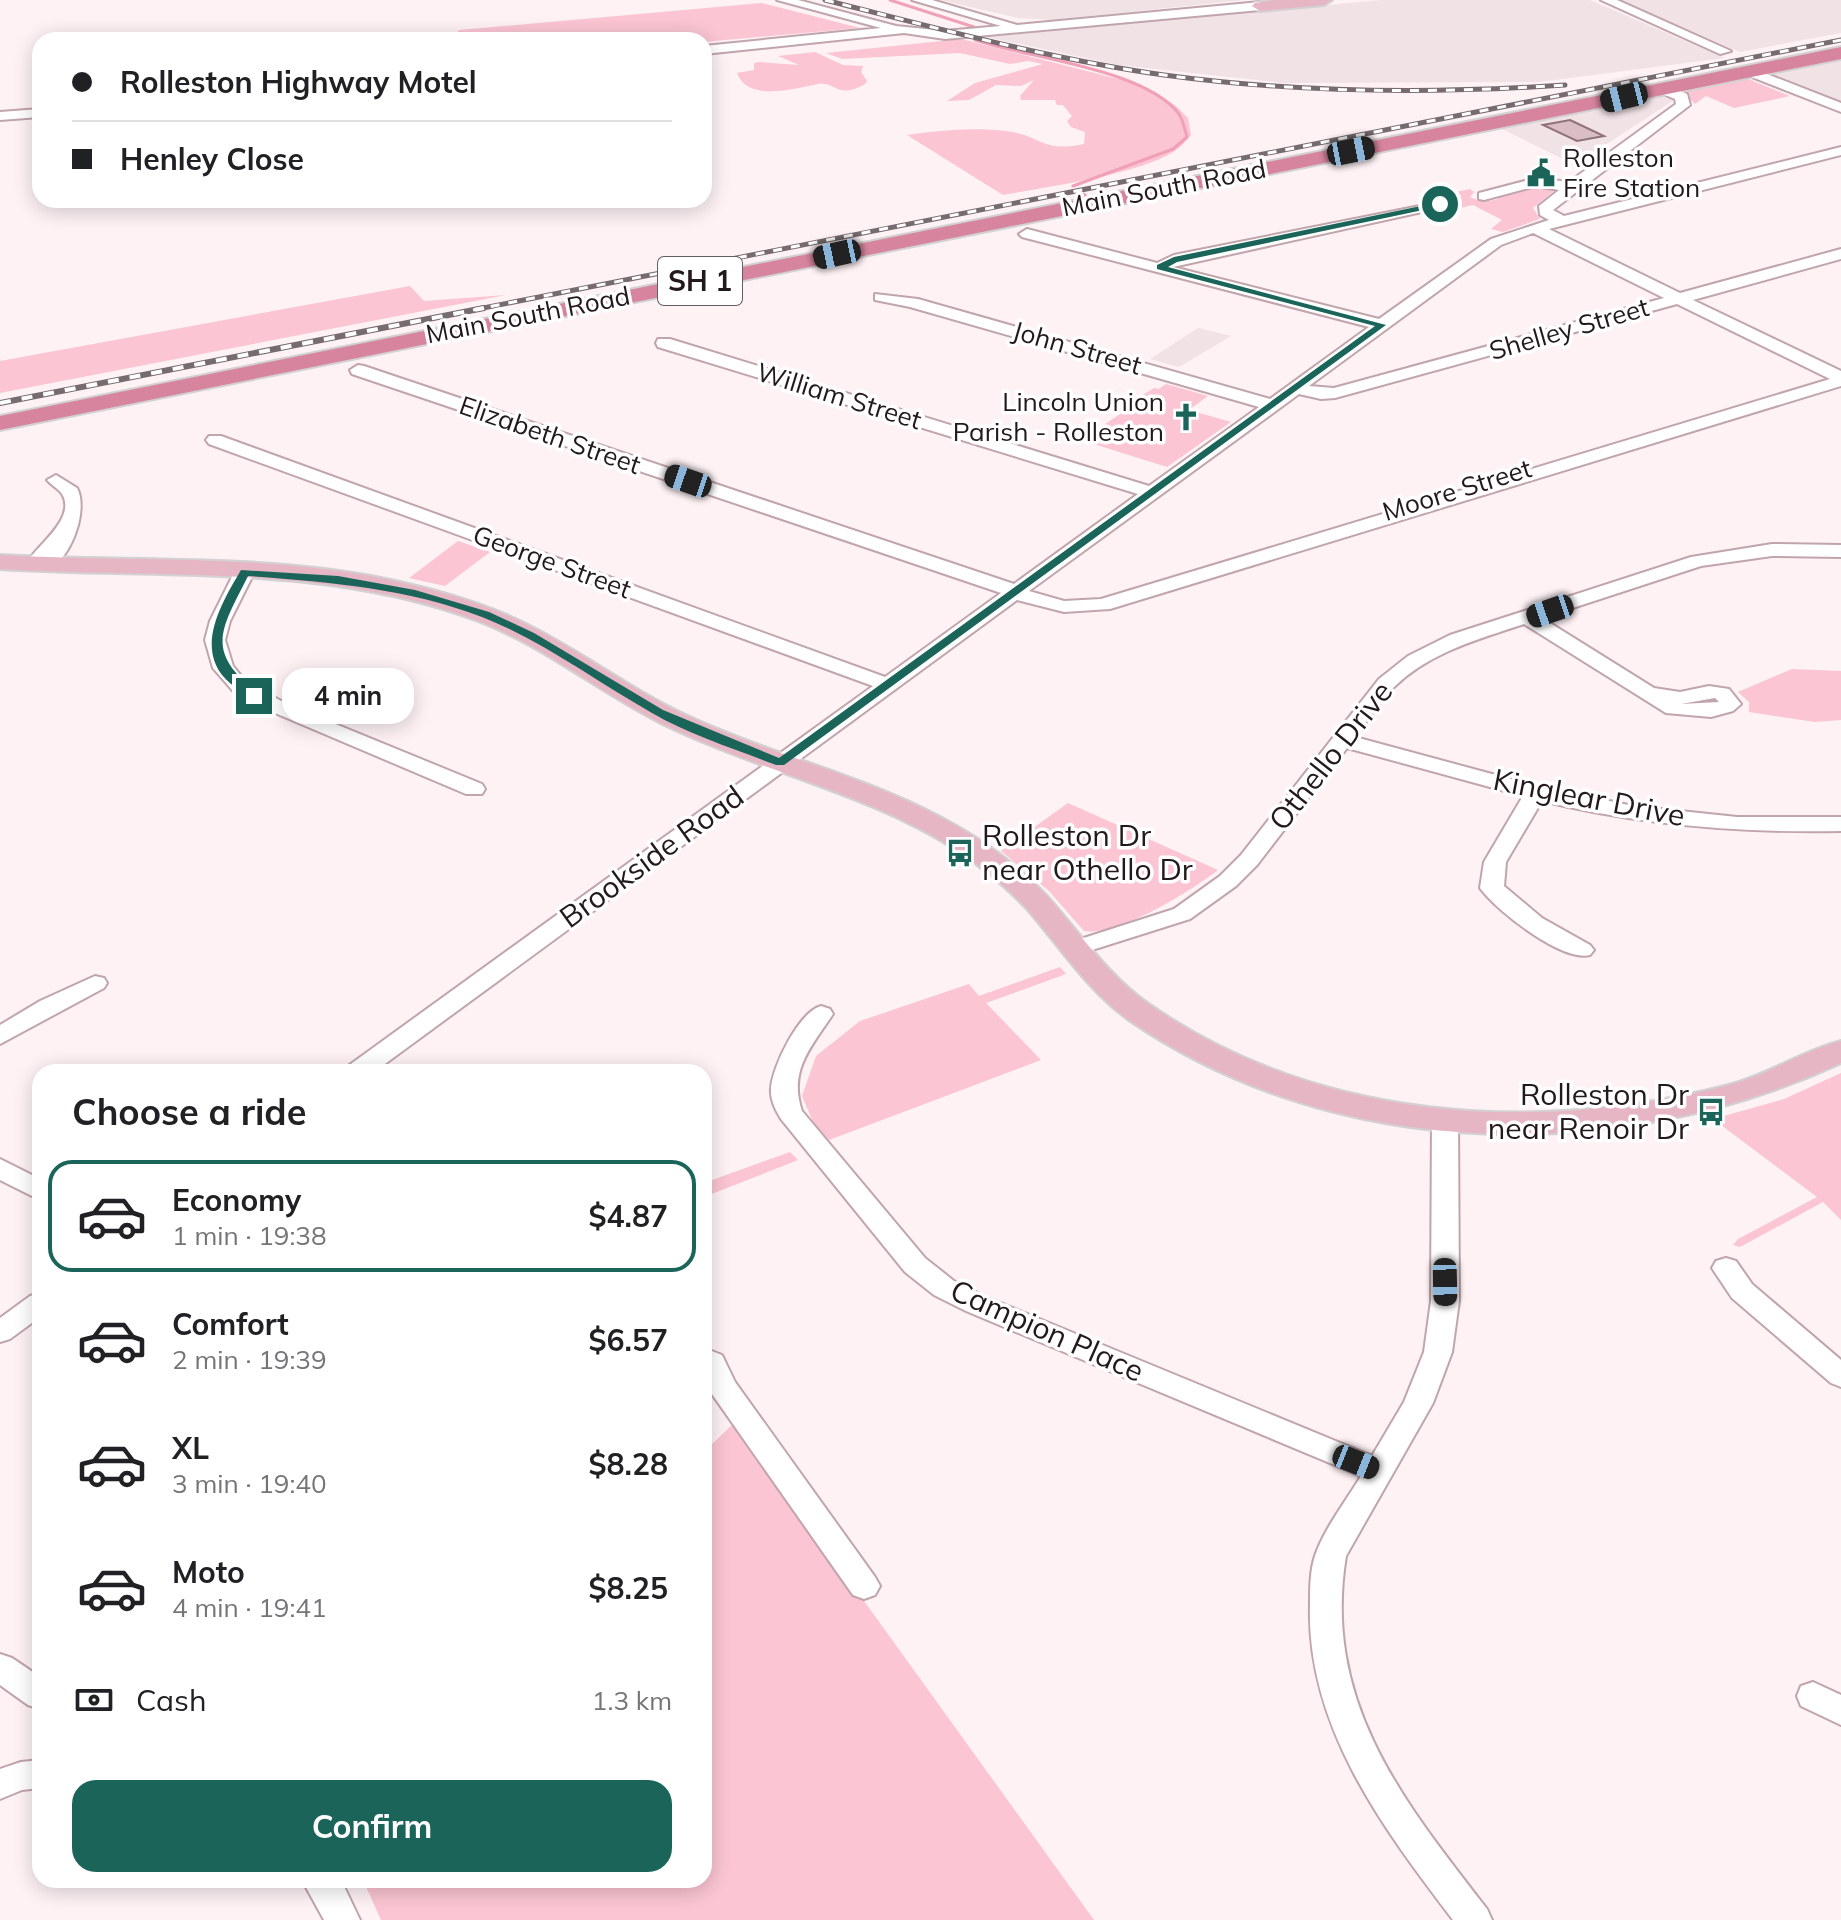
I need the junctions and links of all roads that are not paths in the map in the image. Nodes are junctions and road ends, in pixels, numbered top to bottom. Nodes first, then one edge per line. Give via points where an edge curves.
1 (783, 0) edge
2 (918, 0) edge
3 (1324, 0) edge
4 (1607, 0) edge
5 (1270, 2) edge
6 (904, 29) junction
7 (1016, 29) junction
8 (712, 49) edge
9 (1725, 51) dead end
10 (1841, 55) edge
11 (1749, 71) junction
12 (1773, 81) junction
13 (1826, 84) dead end
14 (1792, 88) junction
15 (1663, 89) junction
16 (1841, 108) edge
17 (32, 114) edge
18 (0, 116) edge
19 (1841, 151) edge
20 (1571, 187) junction
21 (1484, 196) dead end
22 (1440, 204) dead end
23 (1562, 221) junction
24 (1534, 228) junction
25 (1027, 234) dead end
26 (1841, 254) edge
27 (1160, 267) junction
28 (881, 297) dead end
29 (1678, 299) junction
30 (1382, 325) junction
31 (664, 343) dead end
32 (358, 370) dead end
33 (1840, 377) edge
34 (1296, 388) junction
35 (1272, 405) junction
36 (6, 422) edge
37 (215, 440) dead end
38 (56, 480) dead end
39 (1152, 493) junction
40 (1841, 551) edge
41 (0, 562) edge
42 (44, 565) junction
43 (244, 573) junction
44 (1015, 592) junction
45 (1529, 618) junction
46 (888, 685) junction
47 (1648, 693) dead end
48 (1342, 740) junction
49 (780, 763) junction
50 (474, 789) dead end
51 (1536, 792) junction
52 (1841, 824) edge
53 (1073, 949) junction
54 (1582, 950) dead end
55 (95, 983) dead end
56 (821, 1014) dead end
57 (0, 1036) edge
58 (1841, 1051) edge
59 (368, 1064) edge
60 (1445, 1119) junction
61 (0, 1168) edge
62 (32, 1186) edge
63 (1726, 1268) dead end
64 (32, 1309) edge
65 (0, 1332) edge
66 (712, 1368) edge
67 (1841, 1376) edge
68 (1378, 1471) junction
69 (864, 1586) dead end
70 (0, 1667) edge
71 (32, 1689) edge
72 (32, 1775) edge
73 (0, 1784) edge
74 (324, 1888) edge
75 (1469, 1918) edge
76 (342, 1920) edge

1 - 6 street
2 - 7 street
3 - 5 main road
4 - 9 street
5 - 7 street
6 - 7 street via 932,35
6 - 8 street
10 - 11 highway, Main South Road / SH 1
10 - 12 street via 1771,70
11 - 12 street
11 - 15 highway, Main South Road / SH 1
12 - 14 street
13 - 14 street
14 - 16 street
15 - 20 street via 1684,103
15 - 36 highway, Main South Road / SH 1
17 - 18 street
19 - 23 street, Brookside Road
20 - 21 street via 1536,182
20 - 23 street via 1545,207
22 - 27 street
23 - 24 street, Brookside Road
24 - 29 street
24 - 30 street, Brookside Road via 1496,242
25 - 27 street
26 - 29 street, Shelley Street
27 - 30 street
28 - 35 street, John Street
29 - 33 street
29 - 34 street, Shelley Street via 1335,393
30 - 34 street, Brookside Road
31 - 39 street, William Street
32 - 44 street, Elizabeth Street
33 - 44 street, Moore Street via 1103,605 1059,608
34 - 35 street, Brookside Road
35 - 39 street, Brookside Road
37 - 46 street, George Street
38 - 42 street via 71,492 73,515 60,551
39 - 44 street, Brookside Road
40 - 45 street, Othello Drive via 1772,550 1698,561
41 - 42 main road
42 - 43 main road
43 - 49 main road via 358,582 469,609 530,635 659,713
43 - 50 street via 215,640 223,668 240,687
44 - 46 street, Brookside Road
45 - 47 street
45 - 48 street, Othello Drive via 1457,639 1415,660 1386,683
46 - 49 street, Brookside Road
48 - 51 street, Kinglear Drive
48 - 53 street, Othello Drive via 1228,881 1182,914
49 - 53 main road via 900,810 962,841 1028,894
49 - 59 street, Brookside Road
51 - 52 street, Kinglear Drive via 1662,818
51 - 54 street via 1495,862 1492,888 1516,911
53 - 60 main road via 1128,1004 1223,1061 1326,1098
55 - 57 street
56 - 68 street, Campion Place via 787,1070 783,1088 788,1109 928,1277 976,1304
58 - 60 main road via 1754,1088 1672,1108 1549,1123
60 - 68 street via 1443,1324 1431,1377
61 - 62 street
63 - 67 street via 1742,1291
64 - 65 street
66 - 69 street
68 - 75 street via 1331,1555 1325,1609 1328,1653 1351,1731 1372,1776
70 - 71 street
72 - 73 street
74 - 76 street

